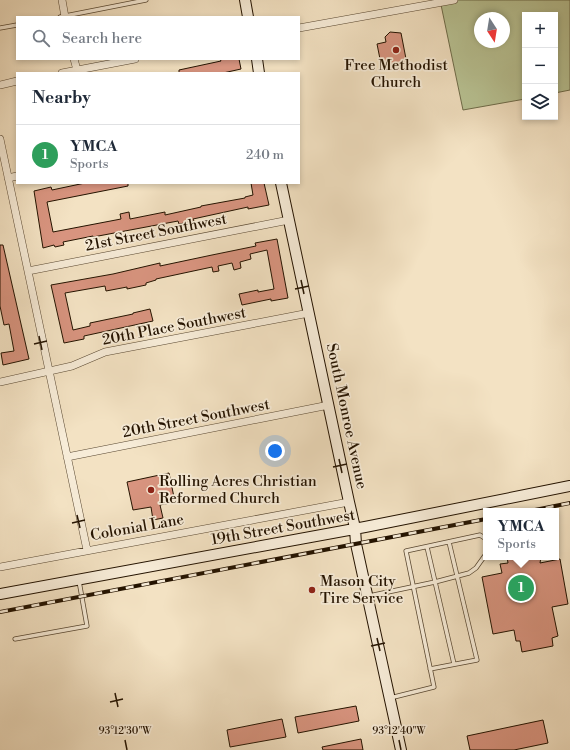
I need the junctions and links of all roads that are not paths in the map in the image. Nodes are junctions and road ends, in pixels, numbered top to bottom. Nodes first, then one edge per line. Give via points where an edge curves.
1 (62, 0) edge
2 (146, 0) edge
3 (244, 0) edge
4 (454, 0) edge
5 (63, 16) edge
6 (68, 16) edge
7 (248, 16) edge
8 (16, 25) edge
9 (0, 28) edge
10 (300, 28) edge
11 (74, 60) edge
12 (130, 60) edge
13 (257, 60) edge
14 (76, 70) junction
15 (67, 72) edge
16 (259, 72) edge
17 (16, 81) edge
18 (0, 85) edge
19 (0, 138) edge
20 (16, 176) edge
21 (8, 178) junction
22 (282, 184) edge
23 (289, 220) junction
24 (28, 271) junction
25 (309, 313) junction
26 (49, 372) junction
27 (0, 382) edge
28 (329, 405) junction
29 (67, 457) junction
30 (570, 486) edge
31 (349, 502) junction
32 (355, 528) junction
33 (483, 537) edge
34 (449, 542) junction
35 (427, 547) junction
36 (87, 550) junction
37 (483, 558) edge
38 (0, 566) edge
39 (457, 576) junction
40 (79, 580) junction
41 (436, 582) junction
42 (413, 586) junction
43 (0, 594) edge
44 (367, 596) junction
45 (15, 639) dead end
46 (454, 664) junction
47 (430, 669) junction
48 (389, 698) junction
49 (400, 750) edge

1 - 5 street
2 - 6 lane
3 - 7 main road
4 - 10 street
8 - 9 lane
11 - 14 street
12 - 14 street
13 - 16 main road
14 - 15 street
17 - 18 street
19 - 21 street
20 - 21 street
21 - 24 street
22 - 23 main road, South Monroe Avenue
23 - 24 street, 21st Street Southwest
23 - 25 main road, South Monroe Avenue
24 - 26 street
25 - 26 street, 20th Place Southwest via 105,352 72,366
25 - 28 main road, South Monroe Avenue
26 - 27 street, 20th Place Southwest
26 - 29 street
28 - 29 street, 20th Street Southwest
28 - 31 main road, South Monroe Avenue
29 - 36 street
30 - 32 main road, 19th Street Southwest
31 - 32 main road, South Monroe Avenue
31 - 36 street, Colonial Lane
32 - 40 main road, 19th Street Southwest
32 - 44 main road, South Monroe Avenue
33 - 34 lane via 480,535
34 - 35 lane
34 - 39 lane
35 - 41 lane
35 - 42 lane via 406,551
36 - 38 street, Colonial Lane
37 - 39 lane via 469,573
39 - 41 lane
39 - 46 lane via 477,660
40 - 43 main road, 19th Street Southwest
40 - 45 lane via 87,626
41 - 42 lane
41 - 46 lane
42 - 44 lane
42 - 47 lane
44 - 48 main road, South Monroe Avenue
46 - 47 lane
47 - 48 lane via 434,687
48 - 49 main road, South Monroe Avenue

